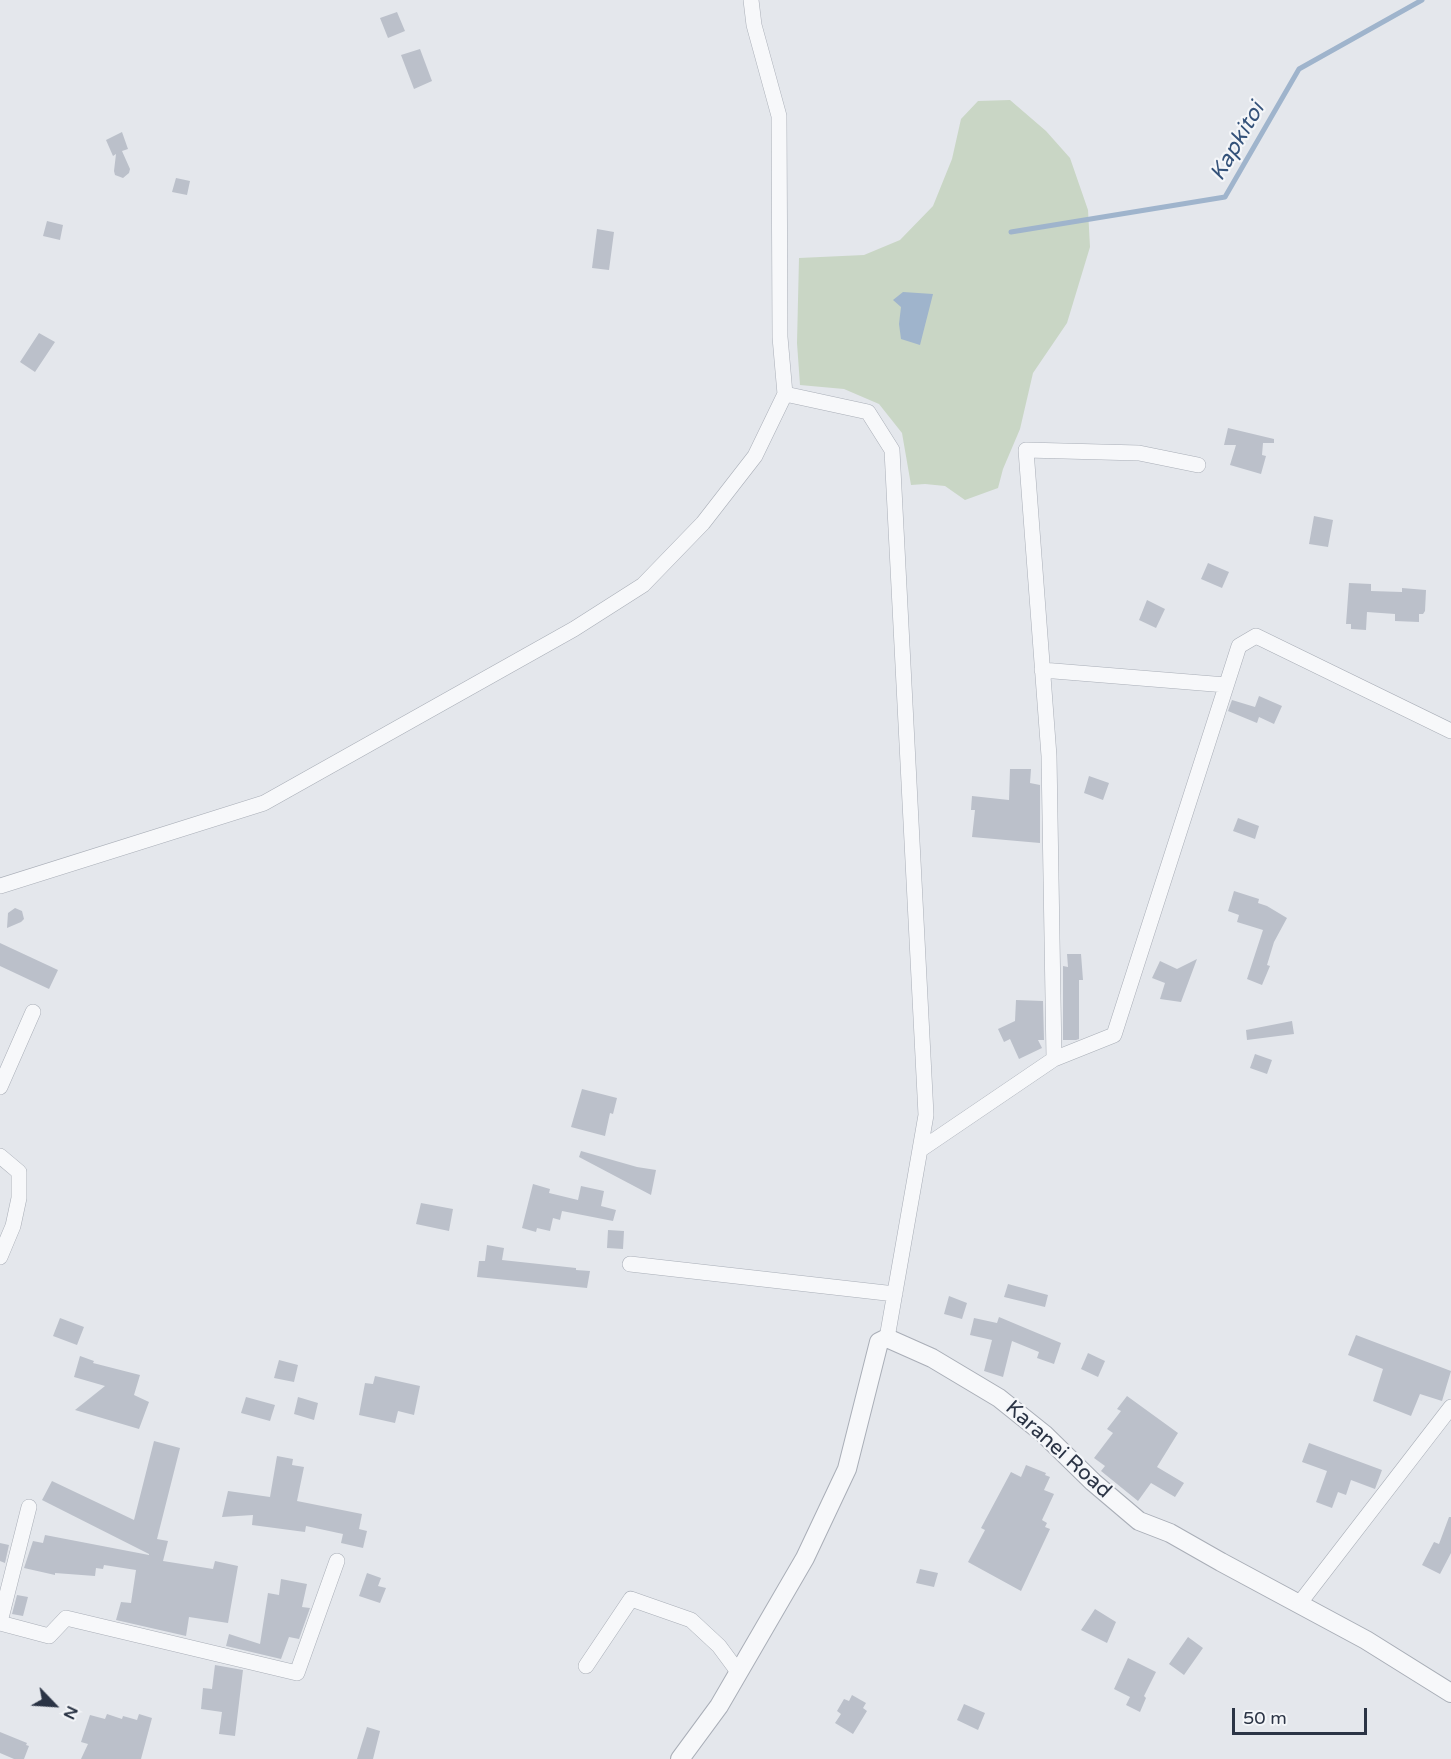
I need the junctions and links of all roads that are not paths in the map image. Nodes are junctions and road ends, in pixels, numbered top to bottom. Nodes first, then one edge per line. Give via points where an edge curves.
1 (751, 0) edge
2 (785, 394) junction
3 (1198, 465) dead end
4 (1042, 670) junction
5 (1226, 685) junction
6 (1451, 730) edge
7 (0, 886) edge
8 (33, 1012) dead end
9 (1054, 1059) junction
10 (0, 1087) edge
11 (920, 1150) junction
12 (0, 1156) edge
13 (0, 1257) edge
14 (630, 1264) dead end
15 (895, 1294) junction
16 (887, 1338) junction
17 (1451, 1407) edge
18 (29, 1507) dead end
19 (337, 1561) dead end
20 (1299, 1604) junction
21 (0, 1622) edge
22 (586, 1666) dead end
23 (739, 1673) junction
24 (1451, 1693) edge
25 (680, 1759) edge

1 - 2 street via 779,117 780,337
2 - 7 street via 755,456 703,523 644,585 574,629 264,803
2 - 11 street via 868,412 892,450 926,1115
3 - 4 street via 1139,453 1026,450
4 - 5 street
4 - 9 street via 1049,756
5 - 6 street via 1239,646 1256,636
5 - 9 street via 1114,1035
8 - 10 street
9 - 11 street
11 - 15 street
12 - 13 street via 19,1172 19,1198
14 - 15 street
15 - 16 street
16 - 20 street, Karanei Road via 932,1358 999,1398 1138,1521 1170,1533
16 - 23 street via 879,1342 847,1469 805,1558
17 - 20 street
18 - 21 street
19 - 21 street via 297,1673 66,1618 49,1636
20 - 24 street, Karanei Road
22 - 23 street via 631,1599 691,1620 720,1646
23 - 25 street

